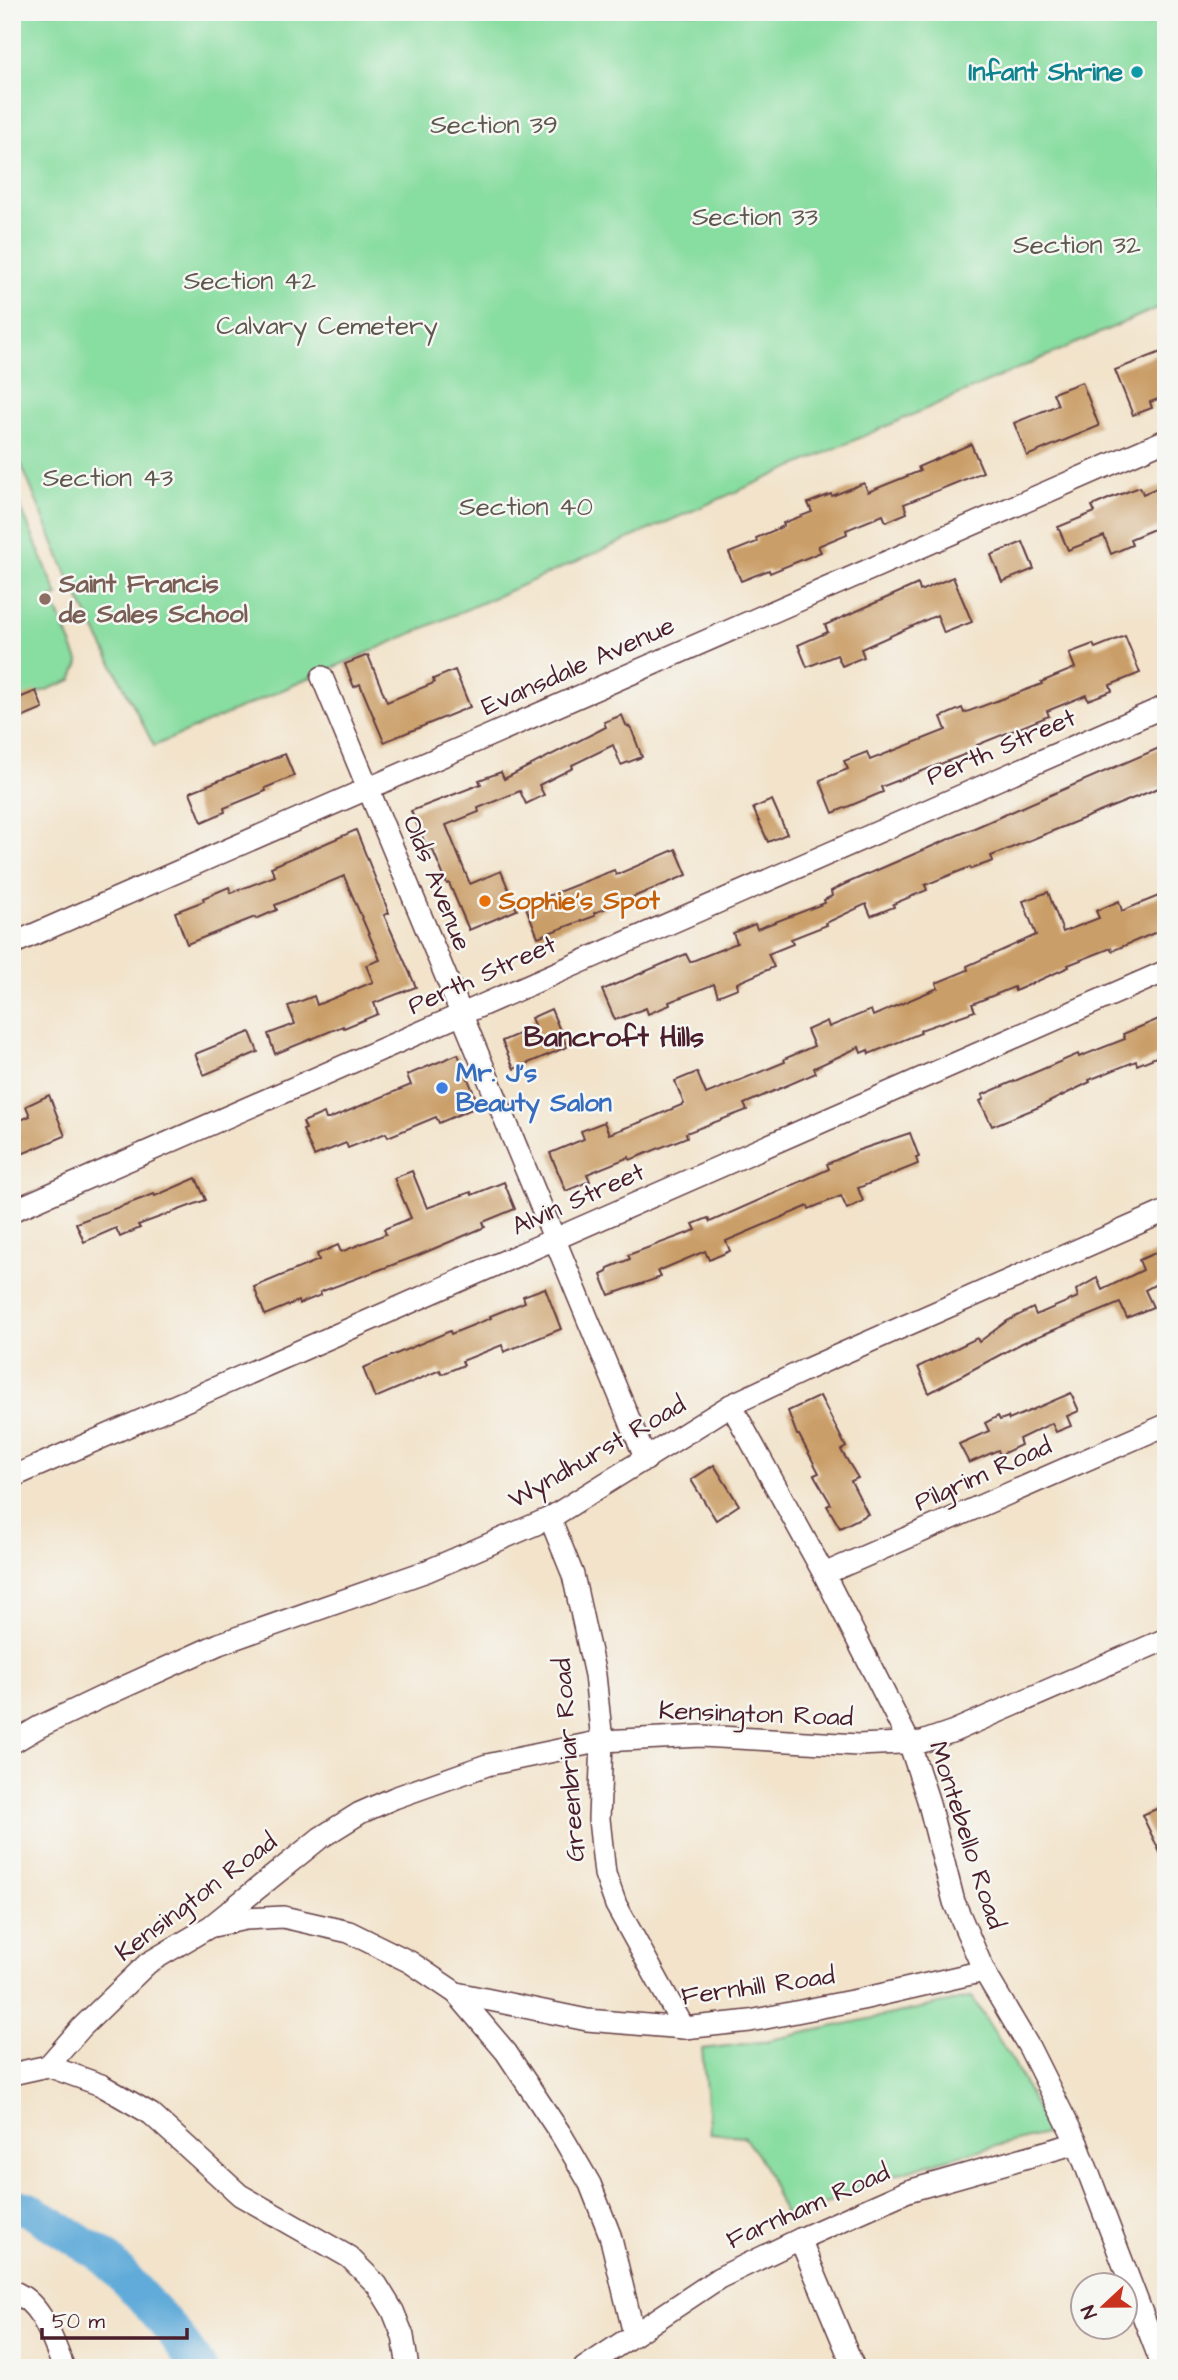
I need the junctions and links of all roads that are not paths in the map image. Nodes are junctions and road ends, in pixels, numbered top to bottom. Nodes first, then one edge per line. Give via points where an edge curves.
1 (1166, 440) edge
2 (322, 677) dead end
3 (1166, 706) edge
4 (368, 788) junction
5 (12, 944) edge
6 (1166, 971) edge
7 (461, 1014) junction
8 (12, 1210) edge
9 (1166, 1211) edge
10 (555, 1240) junction
11 (732, 1405) junction
12 (1166, 1425) edge
13 (646, 1460) junction
14 (12, 1477) edge
15 (550, 1518) junction
16 (824, 1574) junction
17 (1166, 1639) edge
18 (602, 1741) junction
19 (909, 1742) junction
20 (12, 1743) edge
21 (211, 1926) junction
22 (984, 1971) junction
23 (456, 1993) junction
24 (684, 2028) junction
25 (48, 2066) junction
26 (12, 2074) edge
27 (1077, 2143) junction
28 (800, 2239) junction
29 (12, 2291) edge
30 (634, 2334) junction
31 (64, 2368) edge
32 (408, 2368) edge
33 (584, 2368) edge
34 (855, 2368) edge
35 (1163, 2368) edge

1 - 4 street, Evansdale Avenue
2 - 4 street, Olds Avenue
3 - 7 street, Perth Street
4 - 5 street, Evansdale Avenue
4 - 7 street, Olds Avenue
6 - 10 street, Alvin Street
7 - 8 street, Perth Street
7 - 10 street, Olds Avenue
9 - 11 street, Wyndhurst Road
10 - 13 street, Olds Avenue
10 - 14 street, Alvin Street
11 - 13 street, Wyndhurst Road
11 - 16 street, Montebello Road
12 - 16 street, Pilgrim Road
13 - 15 street, Wyndhurst Road
15 - 18 street, Greenbriar Road via 573,1575 587,1632
15 - 20 street, Wyndhurst Road via 427,1571 219,1644
16 - 19 street, Montebello Road
17 - 19 street, Kensington Road via 954,1731
18 - 19 street, Kensington Road via 701,1735 858,1745
18 - 21 street, Kensington Road via 487,1765 359,1812
18 - 24 street, Greenbriar Road via 599,1819 605,1874 622,1915
19 - 22 street, Montebello Road via 929,1800 954,1902
21 - 23 street via 283,1917 349,1932 410,1962
21 - 25 street, Kensington Road via 148,1963
22 - 24 street, Fernhill Road via 750,2021
22 - 27 street, Montebello Road
23 - 24 street, Fernhill Road via 587,2020
23 - 30 street via 506,2052 590,2184 610,2235
25 - 26 street
25 - 32 street via 101,2085 151,2114 240,2195 349,2257 377,2285 393,2311
27 - 28 street, Farnham Road via 908,2191
27 - 35 street, Montebello Road
28 - 30 street, Farnham Road via 719,2278
28 - 34 street
29 - 31 street via 24,2296 42,2317
30 - 33 street, Farnham Road

